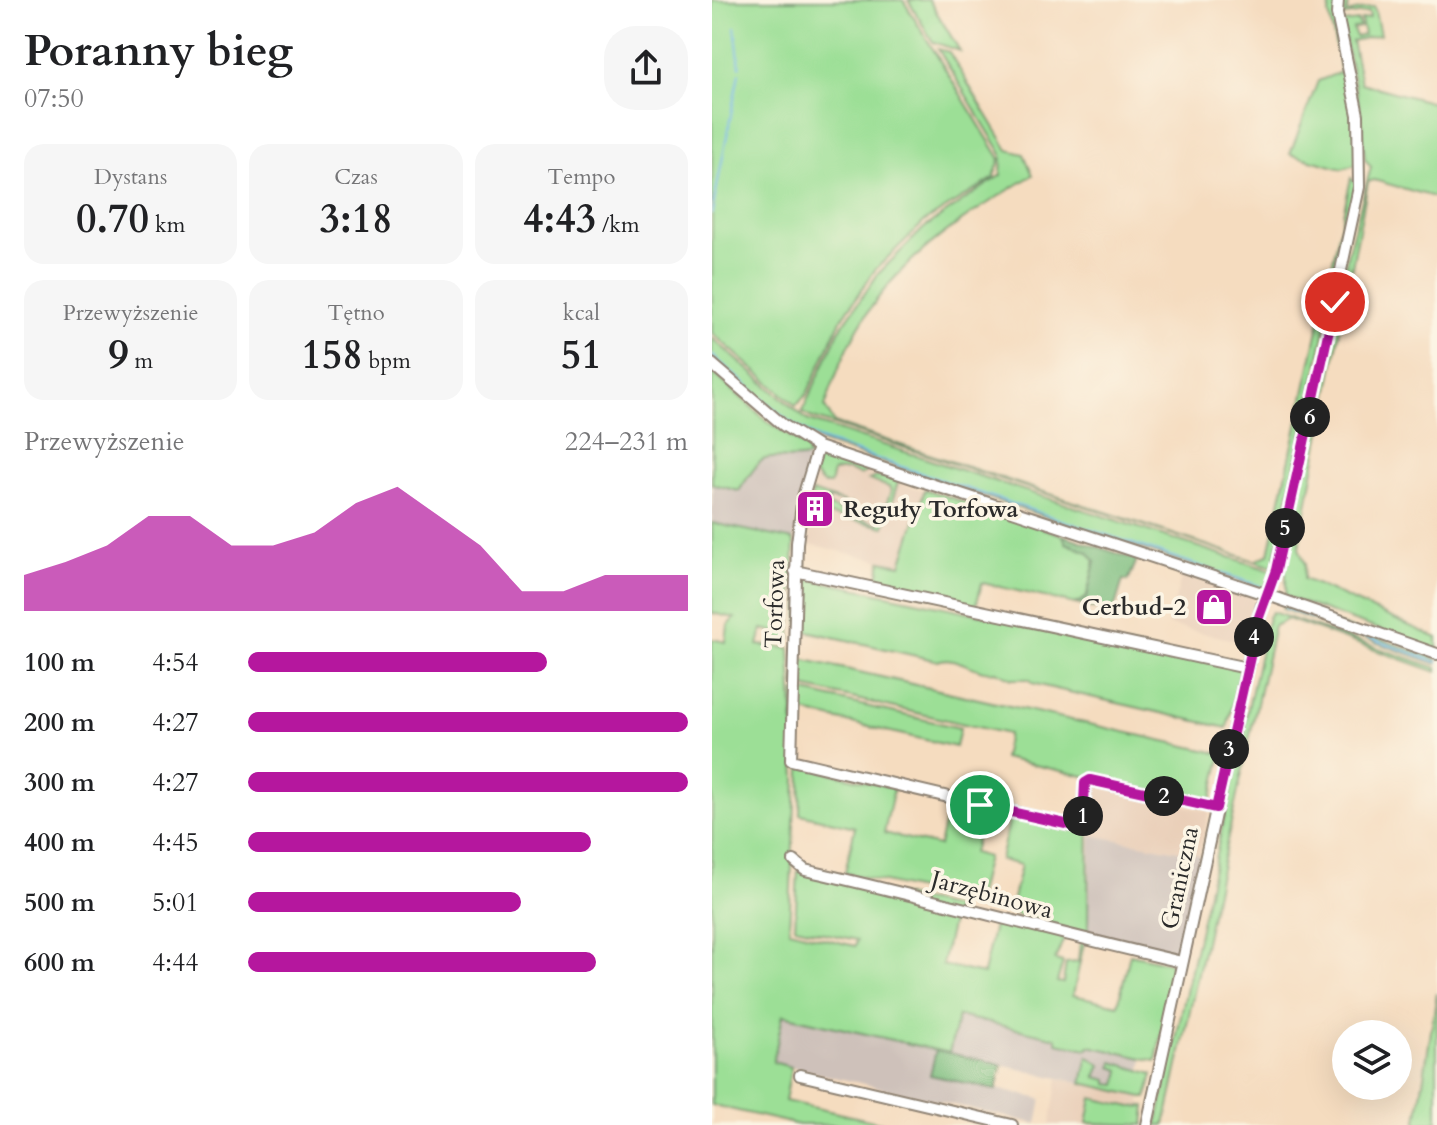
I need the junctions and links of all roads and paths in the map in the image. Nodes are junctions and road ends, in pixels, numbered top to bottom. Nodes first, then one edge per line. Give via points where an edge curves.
1 (1338, 0) edge
2 (712, 364) edge
3 (818, 447) junction
4 (795, 571) junction
5 (1268, 595) junction
6 (1437, 654) edge
7 (1247, 668) junction
8 (1216, 808) junction
9 (794, 861) dead end
10 (1182, 962) junction
11 (800, 1075) dead end
12 (1012, 1125) edge
13 (1147, 1125) edge

1 - 5 street, Graniczna via 1358,115 1361,172
2 - 3 street via 783,425
3 - 4 street, Torfowa via 803,497
3 - 5 street
4 - 7 street
4 - 8 street, Torfowa via 790,759 1079,827 1085,783 1091,781
5 - 6 street
5 - 7 street, Graniczna
7 - 8 street, Graniczna
8 - 10 street, Graniczna
9 - 10 street, Jarzębinowa via 805,870
10 - 13 street, Graniczna
11 - 12 street

